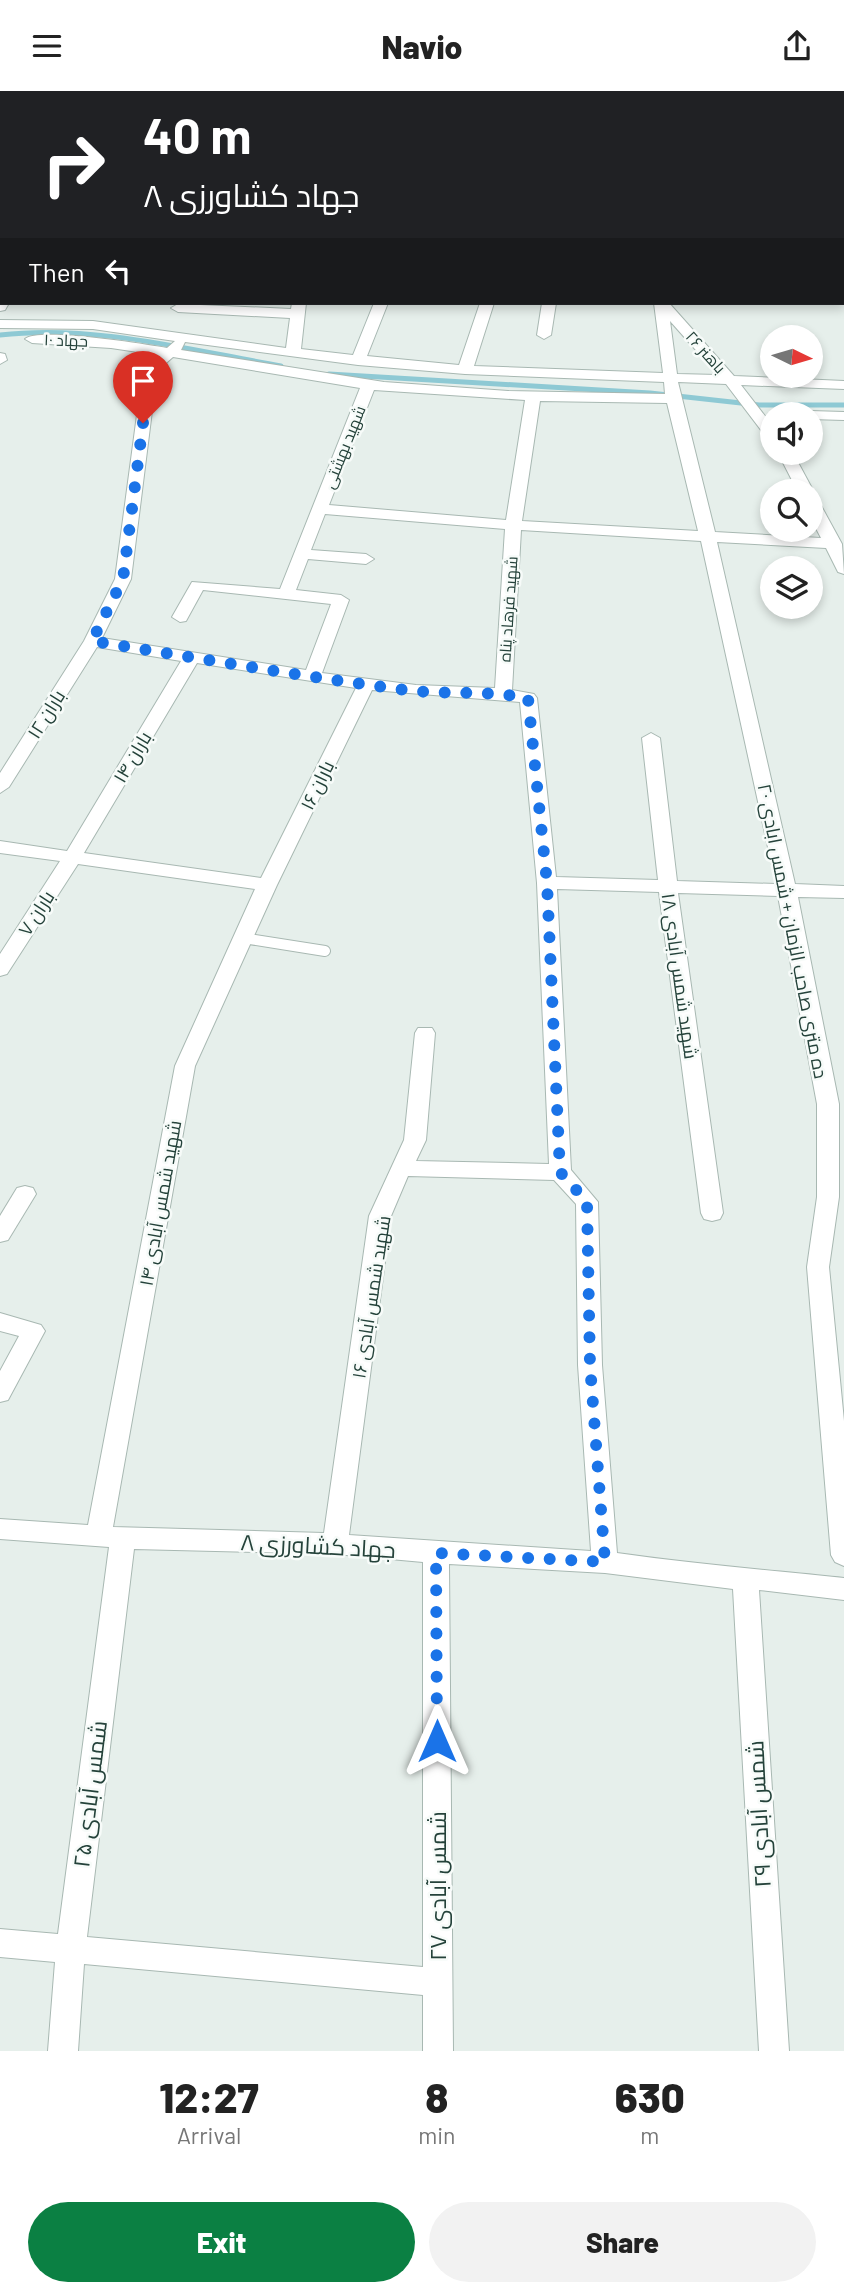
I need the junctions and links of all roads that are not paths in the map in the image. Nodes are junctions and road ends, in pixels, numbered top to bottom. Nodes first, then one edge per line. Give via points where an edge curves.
1 (380, 305) edge
2 (486, 305) edge
3 (549, 305) edge
4 (661, 305) edge
5 (663, 305) edge
6 (178, 308) dead end
7 (298, 308) edge
8 (0, 324) edge
9 (544, 335) dead end
10 (186, 337) junction
11 (0, 338) edge
12 (173, 351) junction
13 (293, 353) junction
14 (358, 361) junction
15 (465, 370) junction
16 (669, 377) junction
17 (369, 384) junction
18 (844, 385) edge
19 (734, 386) junction
20 (533, 397) junction
21 (673, 399) junction
22 (753, 412) junction
23 (760, 413) edge
24 (823, 415) edge
25 (844, 416) edge
26 (760, 420) edge
27 (319, 509) junction
28 (823, 524) edge
29 (513, 525) junction
30 (709, 538) junction
31 (834, 544) junction
32 (301, 554) junction
33 (366, 559) dead end
34 (844, 569) edge
35 (286, 594) junction
36 (180, 618) dead end
37 (92, 641) junction
38 (192, 657) junction
39 (312, 676) junction
40 (366, 685) junction
41 (503, 693) junction
42 (651, 738) dead end
43 (0, 787) edge
44 (0, 847) edge
45 (72, 858) junction
46 (547, 883) junction
47 (267, 885) junction
48 (668, 888) junction
49 (787, 891) junction
50 (844, 892) edge
51 (243, 938) junction
52 (325, 951) dead end
53 (0, 969) edge
54 (425, 1033) dead end
55 (401, 1168) junction
56 (560, 1172) junction
57 (24, 1194) dead end
58 (712, 1213) dead end
59 (0, 1234) edge
60 (0, 1322) edge
61 (0, 1393) edge
62 (0, 1529) edge
63 (111, 1537) junction
64 (335, 1543) junction
65 (436, 1553) junction
66 (844, 1555) edge
67 (605, 1562) junction
68 (745, 1578) junction
69 (844, 1589) edge
70 (0, 1943) edge
71 (71, 1948) junction
72 (438, 1982) junction
73 (63, 2051) edge
74 (438, 2051) edge
75 (774, 2051) edge

1 - 14 street
2 - 15 street
3 - 9 street
4 - 16 street, ده متری صاحب الزمان + شمس ابادی ۲۰
5 - 19 street, باهنر ۲۶
6 - 7 street
7 - 13 street
8 - 10 street via 93,325
10 - 12 street, باران ۱۲
10 - 13 street
11 - 12 street, جهاد ۱۰ via 82,339
12 - 17 street, جهاد ۱۰
12 - 37 street, باران ۱۲ via 150,370 123,579
13 - 14 street
14 - 15 street
15 - 16 street
16 - 19 street
16 - 21 street, ده متری صاحب الزمان + شمس ابادی ۲۰
17 - 20 street, جهاد ۱۰
17 - 27 street, شهید بهشتی
18 - 19 street, باهنر ۲۶
19 - 22 street
20 - 21 street, جهاد ۱۰
20 - 29 street, شهید فرهاد پناه
21 - 30 street, ده متری صاحب الزمان + شمس ابادی ۲۰
22 - 23 street
22 - 26 street
24 - 25 street
27 - 29 street
27 - 32 street, شهید بهشتی
28 - 31 street
29 - 30 street
29 - 41 street, شهید فرهاد پناه
30 - 31 street
30 - 49 street, ده متری صاحب الزمان + شمس ابادی ۲۰
31 - 34 street
32 - 33 street
32 - 35 street, شهید بهشتی
35 - 36 street via 198,585
35 - 39 street via 341,600
37 - 38 street
37 - 43 street, باران ۱۲
38 - 39 street
38 - 45 street, باران ۱۴
39 - 40 street
40 - 41 street via 437,694
40 - 47 street, باران ۱۶
41 - 46 street via 528,698
42 - 48 street, شهید شمس آبادی ۱۸
44 - 45 street
45 - 47 street
45 - 53 street, باران ۷
46 - 48 street
46 - 56 street
47 - 51 street, شهید شمس آبادی ۱۴
48 - 49 street
48 - 58 street, شهید شمس آبادی ۱۸
49 - 50 street
49 - 66 street, ده متری صاحب الزمان + شمس ابادی ۲۰ via 828,1104 828,1197 818,1267
51 - 52 lane
51 - 63 street, شهید شمس آبادی ۱۴ via 185,1066
54 - 55 street, شهید شمس آبادی ۱۶ via 415,1140
55 - 56 street
55 - 64 street, شهید شمس آبادی ۱۶ via 380,1216
56 - 67 street via 587,1202 590,1365
57 - 59 street
60 - 61 street via 33,1331
62 - 63 street, جهاد کشاورزی ۸
63 - 64 street, جهاد کشاورزی ۸
63 - 71 street, شمس آبادی ۲۵
64 - 65 street, جهاد کشاورزی ۸
65 - 67 street, جهاد کشاورزی ۸
65 - 72 street, شمس آبادی ۲۷
67 - 68 street, جهاد کشاورزی ۸
68 - 69 street, جهاد کشاورزی ۸
68 - 75 street, شمس آبادی ۲۹
70 - 71 street
71 - 72 street
71 - 73 street, شمس آبادی ۲۵
72 - 74 street, شمس آبادی ۲۷

